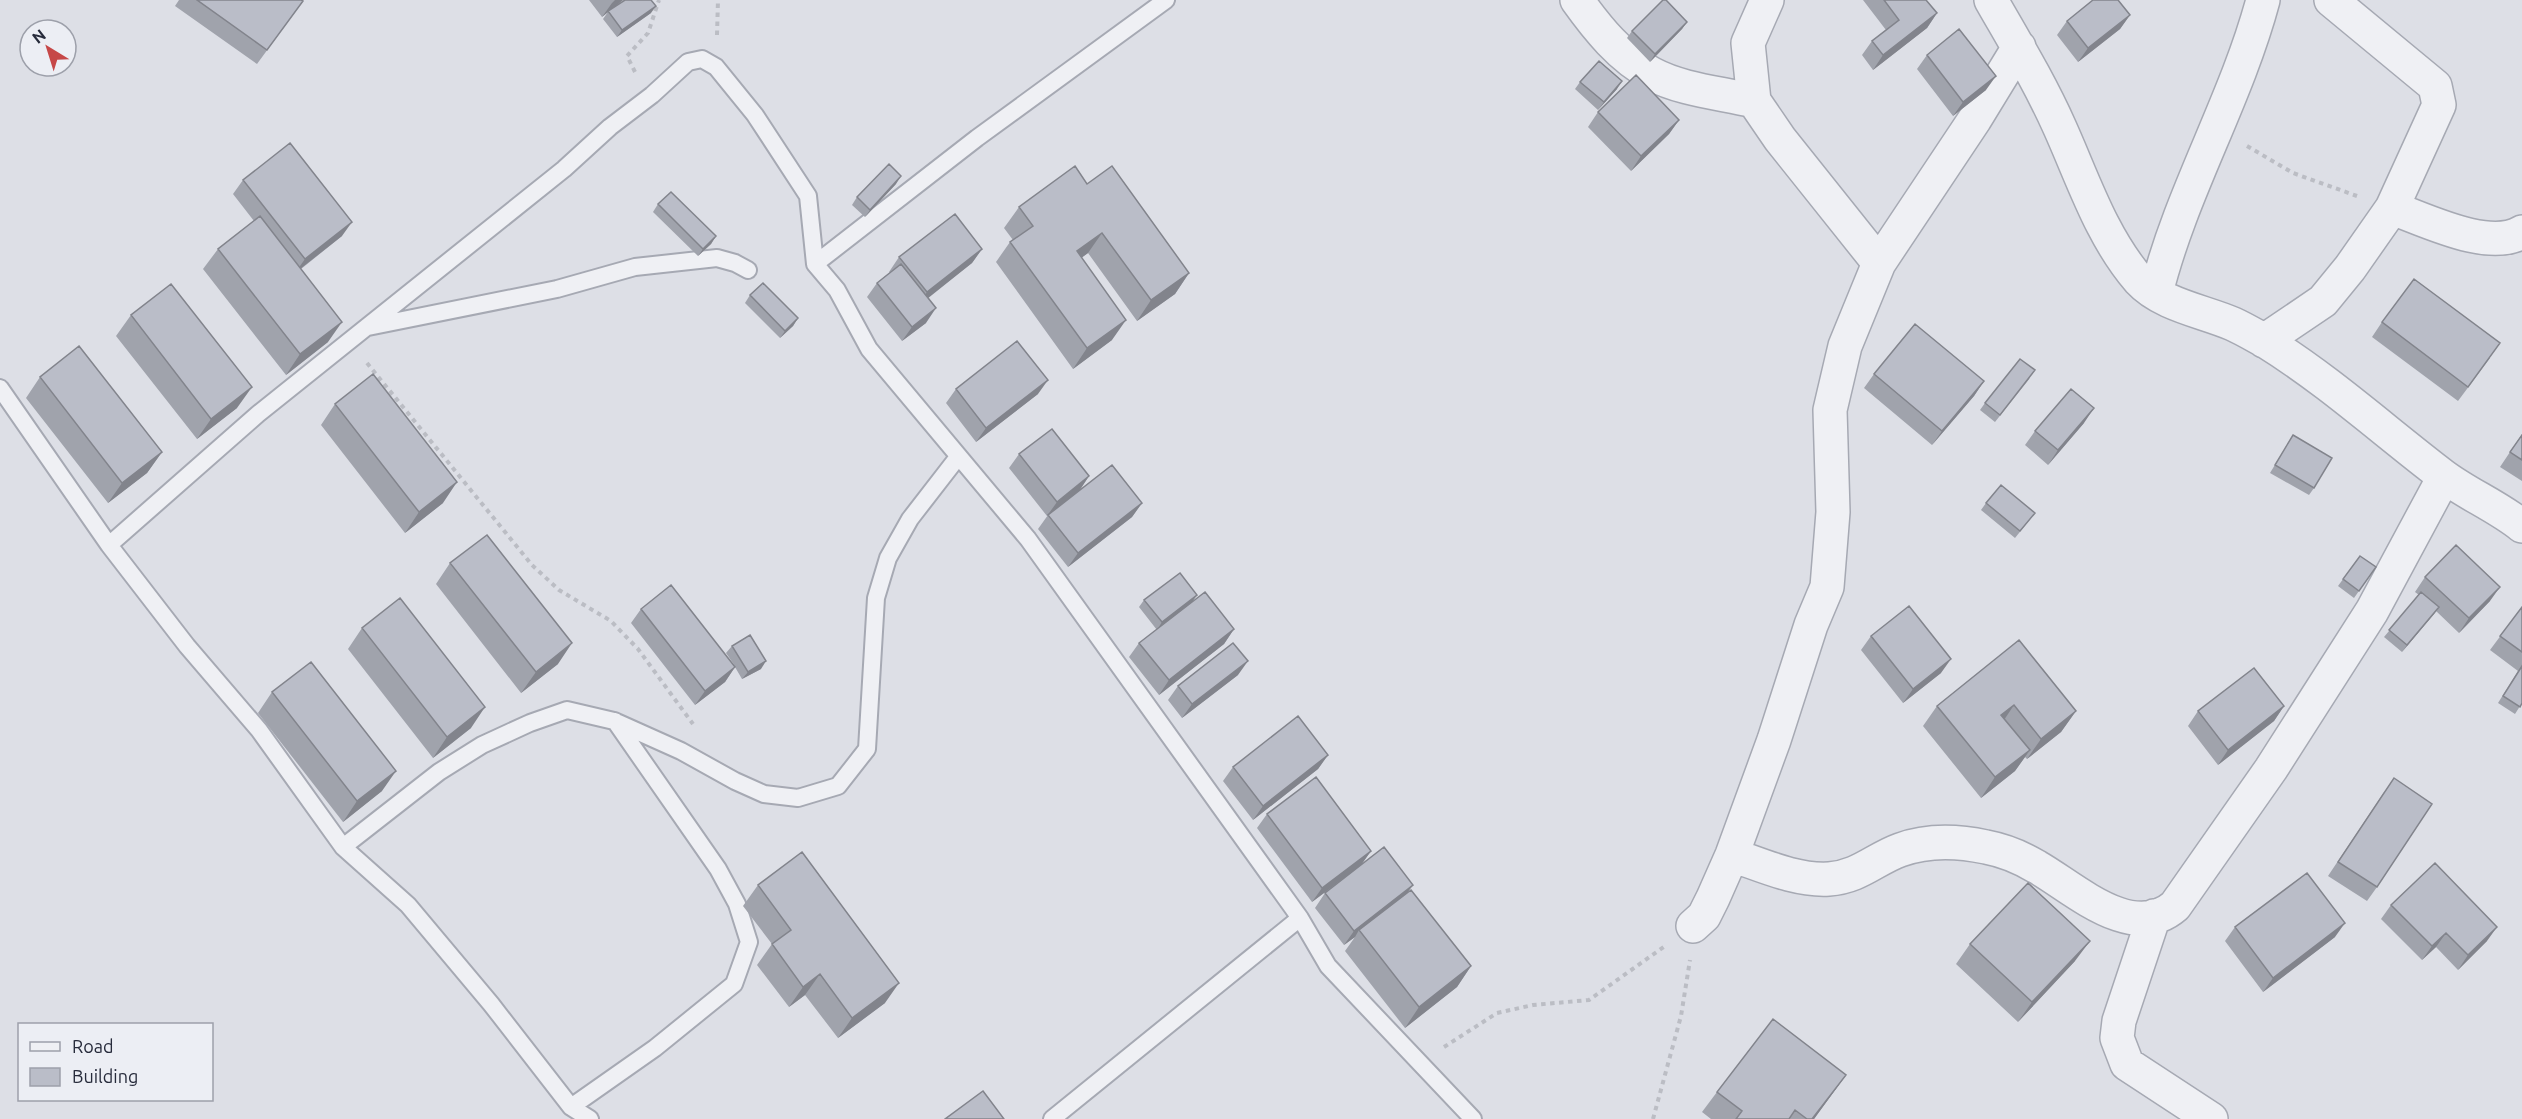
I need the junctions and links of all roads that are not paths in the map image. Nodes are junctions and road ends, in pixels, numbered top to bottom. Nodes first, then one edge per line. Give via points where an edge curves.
1 (1166, 0) edge
2 (1577, 0) edge
3 (1767, 0) edge
4 (1991, 0) edge
5 (2263, 0) edge
6 (2331, 0) edge
7 (2019, 47) junction
8 (1754, 101) junction
9 (2392, 208) junction
10 (2518, 240) edge
11 (1879, 263) junction
12 (815, 264) junction
13 (748, 270) dead end
14 (2156, 294) junction
15 (364, 328) junction
16 (2264, 341) junction
17 (0, 388) edge
18 (958, 457) junction
19 (2444, 477) junction
20 (2522, 526) edge
21 (109, 545) junction
22 (614, 721) junction
23 (343, 847) junction
24 (1732, 855) junction
25 (2154, 916) junction
26 (1300, 918) junction
27 (1693, 926) road end
28 (571, 1107) junction
29 (590, 1119) edge
30 (1052, 1119) edge
31 (1473, 1119) edge
32 (2211, 1119) edge

1 - 12 lane via 977,138
2 - 8 street via 1622,53 1653,76
3 - 8 street via 1749,42
4 - 7 street
5 - 14 street via 2238,77 2167,250
6 - 9 street via 2435,86 2439,105
7 - 11 street
7 - 14 street via 2060,126 2096,212 2124,260
8 - 11 street
9 - 10 street via 2474,236
9 - 16 street via 2323,301
11 - 24 street via 1845,346 1830,410 1833,512 1827,587
12 - 15 lane via 808,196 755,115 716,67 702,58 688,62 564,170
12 - 18 lane via 837,290 869,349
13 - 15 lane via 717,258 635,267 557,289
14 - 16 street via 2234,324
15 - 21 lane via 258,414
16 - 19 street via 2323,379
17 - 21 lane
18 - 22 lane via 910,519 888,558 876,598 867,749 838,786 798,798 764,794
18 - 26 lane via 1028,539
19 - 20 street
19 - 25 street via 2372,611 2271,769 2175,906 2166,914
21 - 23 lane via 187,646 260,730
22 - 23 lane via 567,710 482,745 439,772
22 - 28 lane via 718,869 737,904 749,942 734,984 655,1048
23 - 28 lane via 408,905
24 - 25 street via 1798,876 1829,879 1864,870 1900,850 1948,841 1988,847 2035,866 2083,897 2125,917
24 - 27 street via 1708,907
25 - 32 street via 2119,1021 2117,1038 2127,1064
26 - 30 lane
26 - 31 lane via 1328,966
28 - 29 lane

